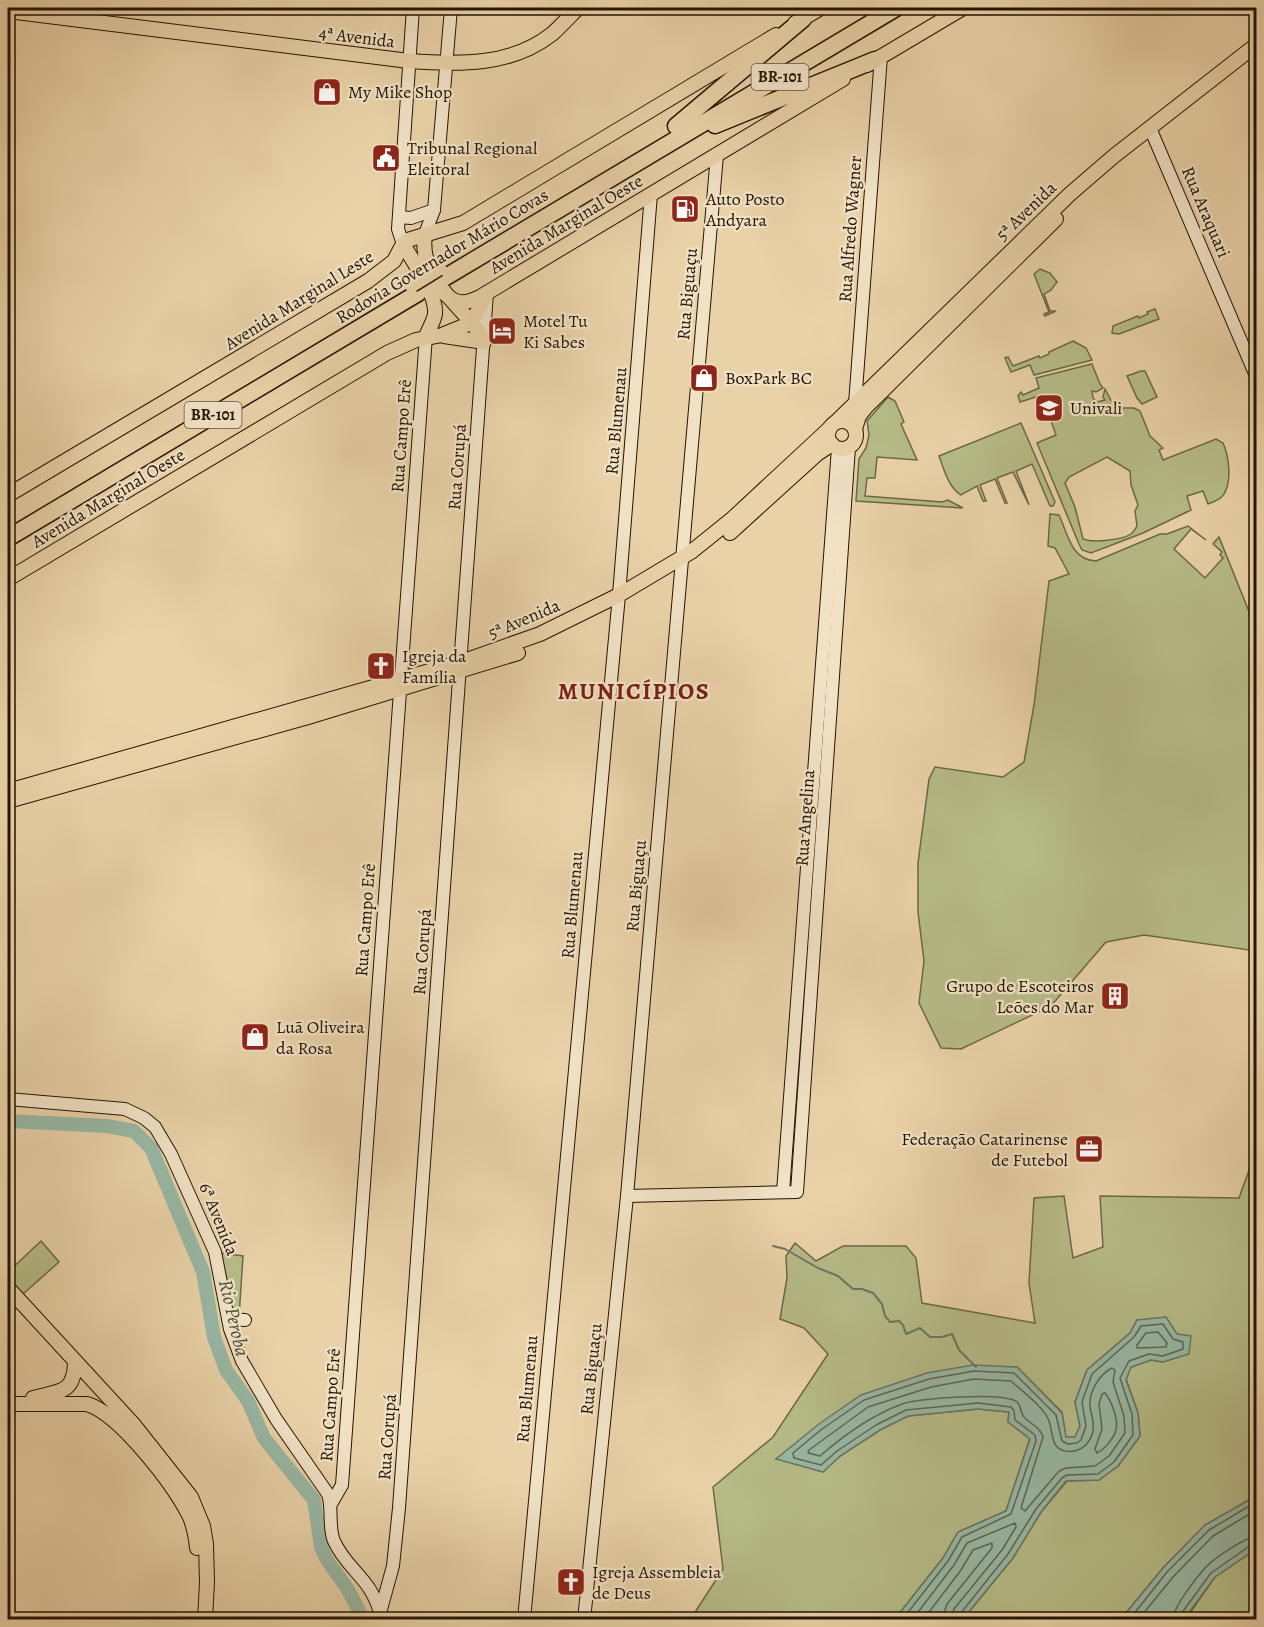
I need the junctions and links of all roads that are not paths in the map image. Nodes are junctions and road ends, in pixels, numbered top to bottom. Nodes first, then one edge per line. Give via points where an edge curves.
1 (413, 8) edge
2 (450, 8) edge
3 (578, 8) edge
4 (821, 8) edge
5 (874, 8) edge
6 (896, 8) edge
7 (963, 8) edge
8 (8, 11) edge
9 (803, 19) junction
10 (1257, 45) edge
11 (1257, 57) edge
12 (878, 58) junction
13 (409, 61) junction
14 (446, 63) junction
15 (676, 126) junction
16 (1152, 132) junction
17 (664, 146) junction
18 (717, 154) junction
19 (651, 194) junction
20 (434, 210) junction
21 (399, 217) junction
22 (425, 234) junction
23 (403, 244) junction
24 (394, 261) junction
25 (416, 266) junction
26 (442, 280) junction
27 (415, 289) junction
28 (487, 292) junction
29 (471, 321) junction
30 (442, 335) junction
31 (426, 336) junction
32 (484, 341) junction
33 (1257, 376) edge
34 (855, 404) junction
35 (833, 425) junction
36 (855, 429) junction
37 (840, 446) junction
38 (8, 495) edge
39 (8, 525) edge
40 (8, 538) edge
41 (682, 564) junction
42 (8, 579) edge
43 (619, 601) junction
44 (460, 667) junction
45 (401, 684) junction
46 (8, 791) edge
47 (8, 801) edge
48 (814, 858) junction
49 (8, 1099) edge
50 (783, 1192) junction
51 (627, 1196) junction
52 (8, 1288) edge
53 (228, 1319) junction
54 (245, 1320) dead end
55 (75, 1363) junction
56 (10, 1404) edge
57 (331, 1504) junction
58 (382, 1616) edge
59 (196, 1620) edge
60 (205, 1620) edge
61 (524, 1620) edge
62 (584, 1620) edge

1 - 13 street
2 - 14 street
3 - 14 main road, 4ª Avenida via 552,33 514,54 474,63
4 - 9 main road
5 - 15 highway, Rodovia Governador Mário Covas / BR-101
6 - 17 highway, Rodovia Governador Mário Covas / BR-101
7 - 12 main road, Avenida Marginal Oeste
8 - 13 main road, 4ª Avenida
9 - 15 highway
9 - 22 main road via 463,223
10 - 16 main road, 5ª Avenida
11 - 16 main road, 5ª Avenida
12 - 17 highway
12 - 18 main road, Avenida Marginal Oeste
12 - 34 street, Rua Alfredo Wagner
13 - 14 main road, 4ª Avenida
13 - 21 street
14 - 20 street
15 - 26 highway, Rodovia Governador Mário Covas / BR-101
16 - 33 street, Rua Araquari
16 - 34 main road, 5ª Avenida via 1092,174 1050,212
16 - 36 main road, 5ª Avenida via 1047,228 866,407
17 - 26 highway, Rodovia Governador Mário Covas / BR-101
18 - 19 main road, Avenida Marginal Oeste
18 - 41 street, Rua Biguaçu
19 - 28 main road, Avenida Marginal Oeste
19 - 43 street, Rua Blumenau
20 - 21 street via 411,218
20 - 22 street
21 - 23 street
22 - 23 main road
22 - 26 main road via 427,265
23 - 24 main road, Avenida Marginal Leste
23 - 25 main road
24 - 25 main road
24 - 38 main road, Avenida Marginal Leste via 368,281
25 - 31 main road via 434,304 435,315
26 - 27 highway, Rodovia Governador Mário Covas / BR-101, bridge
26 - 28 main road via 455,302 472,301
26 - 29 main road
27 - 39 highway, Rodovia Governador Mário Covas / BR-101
27 - 40 highway, Rodovia Governador Mário Covas / BR-101
28 - 29 main road, Avenida Marginal Oeste
28 - 32 street, Rua Corupá
29 - 30 main road, Avenida Marginal Oeste
29 - 32 main road
30 - 31 main road, Avenida Marginal Oeste
30 - 32 main road
31 - 42 main road, Avenida Marginal Oeste via 387,353
31 - 45 street, Rua Campo Erê
32 - 44 street, Rua Corupá
34 - 35 main road, 5ª Avenida
35 - 36 main road via 845,421
35 - 37 main road via 828,437
35 - 41 main road, 5ª Avenida
36 - 37 main road via 855,441
37 - 41 main road, 5ª Avenida via 817,454 729,534
37 - 48 street, Rua Angelina
41 - 43 main road, 5ª Avenida
41 - 51 street, Rua Biguaçu
43 - 44 main road, 5ª Avenida via 530,648
43 - 61 street, Rua Blumenau
44 - 45 main road, 5ª Avenida
44 - 58 street, Rua Corupá via 399,1508 393,1566
45 - 46 main road, 5ª Avenida
45 - 47 main road, 5ª Avenida
45 - 57 street, Rua Campo Erê via 342,1485
48 - 50 street, Rua Angelina
48 - 50 street, Rua Angelina via 797,1192
49 - 53 street, 6ª Avenida via 125,1109 155,1127 215,1252
50 - 51 street
51 - 62 street, Rua Biguaçu
52 - 55 main road
53 - 54 street
53 - 57 street, 6ª Avenida via 242,1361 289,1439 324,1487
55 - 56 main road via 71,1384
55 - 60 main road via 134,1425 183,1486 198,1512 207,1557
56 - 59 main road via 87,1404 104,1411 119,1424 164,1477 189,1515 198,1557
57 - 58 street, 6ª Avenida via 332,1537 369,1585

